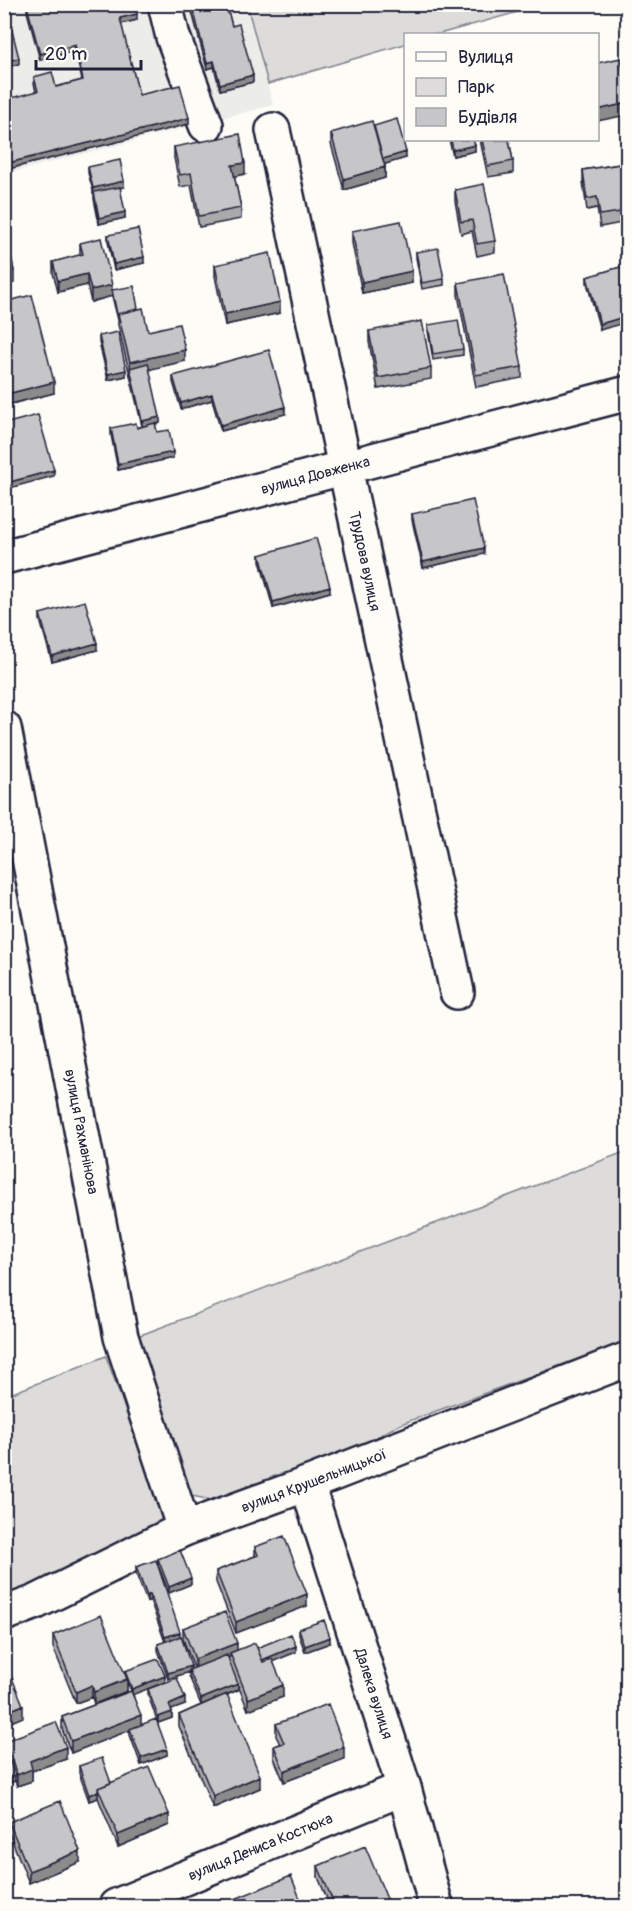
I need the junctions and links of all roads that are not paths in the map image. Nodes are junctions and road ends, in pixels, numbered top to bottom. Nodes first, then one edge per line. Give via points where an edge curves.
1 (165, 4) edge
2 (206, 125) dead end
3 (273, 130) dead end
4 (627, 393) edge
5 (343, 469) junction
6 (4, 557) edge
7 (4, 728) edge
8 (457, 992) dead end
9 (627, 1359) edge
10 (307, 1484) junction
11 (184, 1529) junction
12 (4, 1614) edge
13 (404, 1788) junction
14 (116, 1906) edge
15 (436, 1906) edge

1 - 2 street
3 - 5 street, Трудова вулиця
4 - 5 street, вулиця Довженка
5 - 6 street, вулиця Довженка
5 - 8 street, Трудова вулиця
7 - 11 street, вулиця Рахманінова via 121,1337
9 - 10 street, вулиця Крушельницької
10 - 11 street, вулиця Крушельницької
10 - 13 street, Далека вулиця
11 - 12 street, вулиця Крушельницької
13 - 14 street, вулиця Дениса Костюка
13 - 15 street, Далека вулиця

